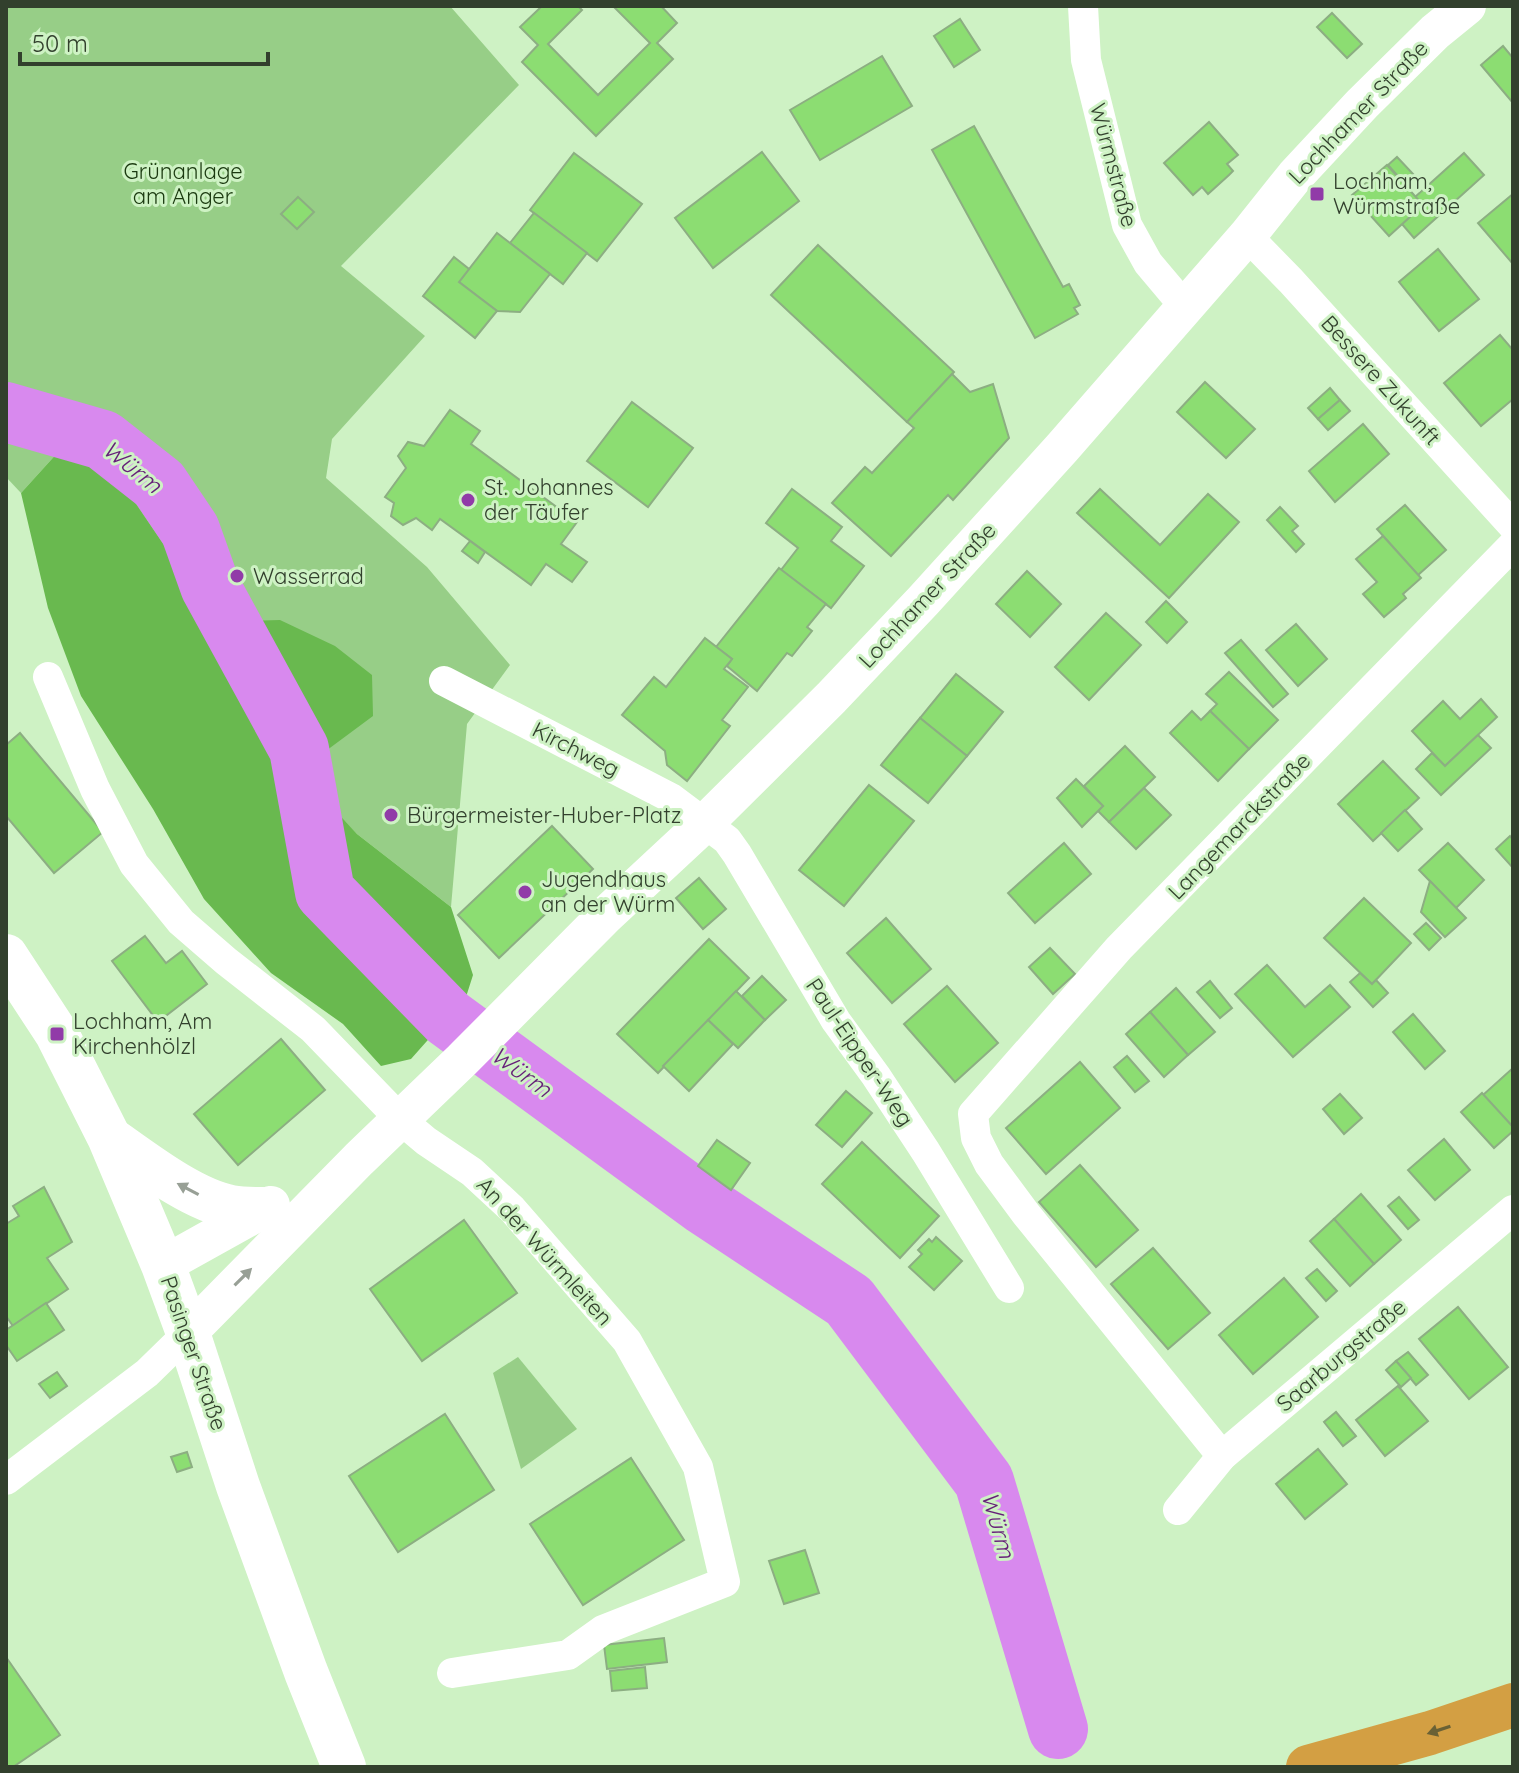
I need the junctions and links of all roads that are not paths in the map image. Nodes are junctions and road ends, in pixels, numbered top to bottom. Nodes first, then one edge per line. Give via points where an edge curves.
1 (1083, 6) edge
2 (1467, 6) edge
3 (1247, 236) junction
4 (1185, 307) junction
5 (1513, 526) edge
6 (1513, 545) edge
7 (48, 677) dead end
8 (444, 681) dead end
9 (705, 823) junction
10 (6, 956) edge
11 (401, 1120) junction
12 (109, 1137) junction
13 (359, 1159) junction
14 (263, 1209) junction
15 (1513, 1210) edge
16 (163, 1265) junction
17 (1009, 1288) dead end
18 (188, 1333) junction
19 (1222, 1456) junction
20 (6, 1480) edge
21 (1178, 1510) dead end
22 (452, 1673) dead end
23 (1513, 1705) edge
24 (344, 1767) edge
25 (1308, 1767) edge

1 - 4 street, Würmstraße via 1086,60 1127,225 1148,263
2 - 3 street, Lochhamer Straße via 1362,104
3 - 4 street, Lochhamer Straße
3 - 5 street, Bessere Zukunft
4 - 9 street, Lochhamer Straße via 923,601
6 - 19 street, Langemarckstraße via 1119,948 973,1114 976,1138 989,1164
7 - 11 street, An der Würmleiten via 95,789 134,864 181,922 313,1029
8 - 9 street, Kirchweg via 671,798
9 - 11 street, Lochhamer Straße
9 - 17 street, Paul-Eipper-Weg via 737,854 836,1021 926,1152
10 - 12 main road, Pasinger Straße via 57,1034
11 - 13 street, Lochhamer Straße
11 - 22 street, An der Würmleiten via 512,1209 627,1341 698,1467 725,1582 603,1630 568,1655
14 -> 12 main road via 231,1208 208,1200 160,1175
12 - 16 main road, Pasinger Straße
13 - 14 street, Lochhamer Straße
18 -> 13 street, Lochhamer Straße
14 - 16 street, Lochhamer Straße
15 - 19 street, Saarburgstraße
16 - 18 main road, Pasinger Straße
18 - 20 street via 147,1373
18 - 24 main road, Pasinger Straße via 238,1486
19 - 21 street, Saarburgstraße
23 -> 25 highway

